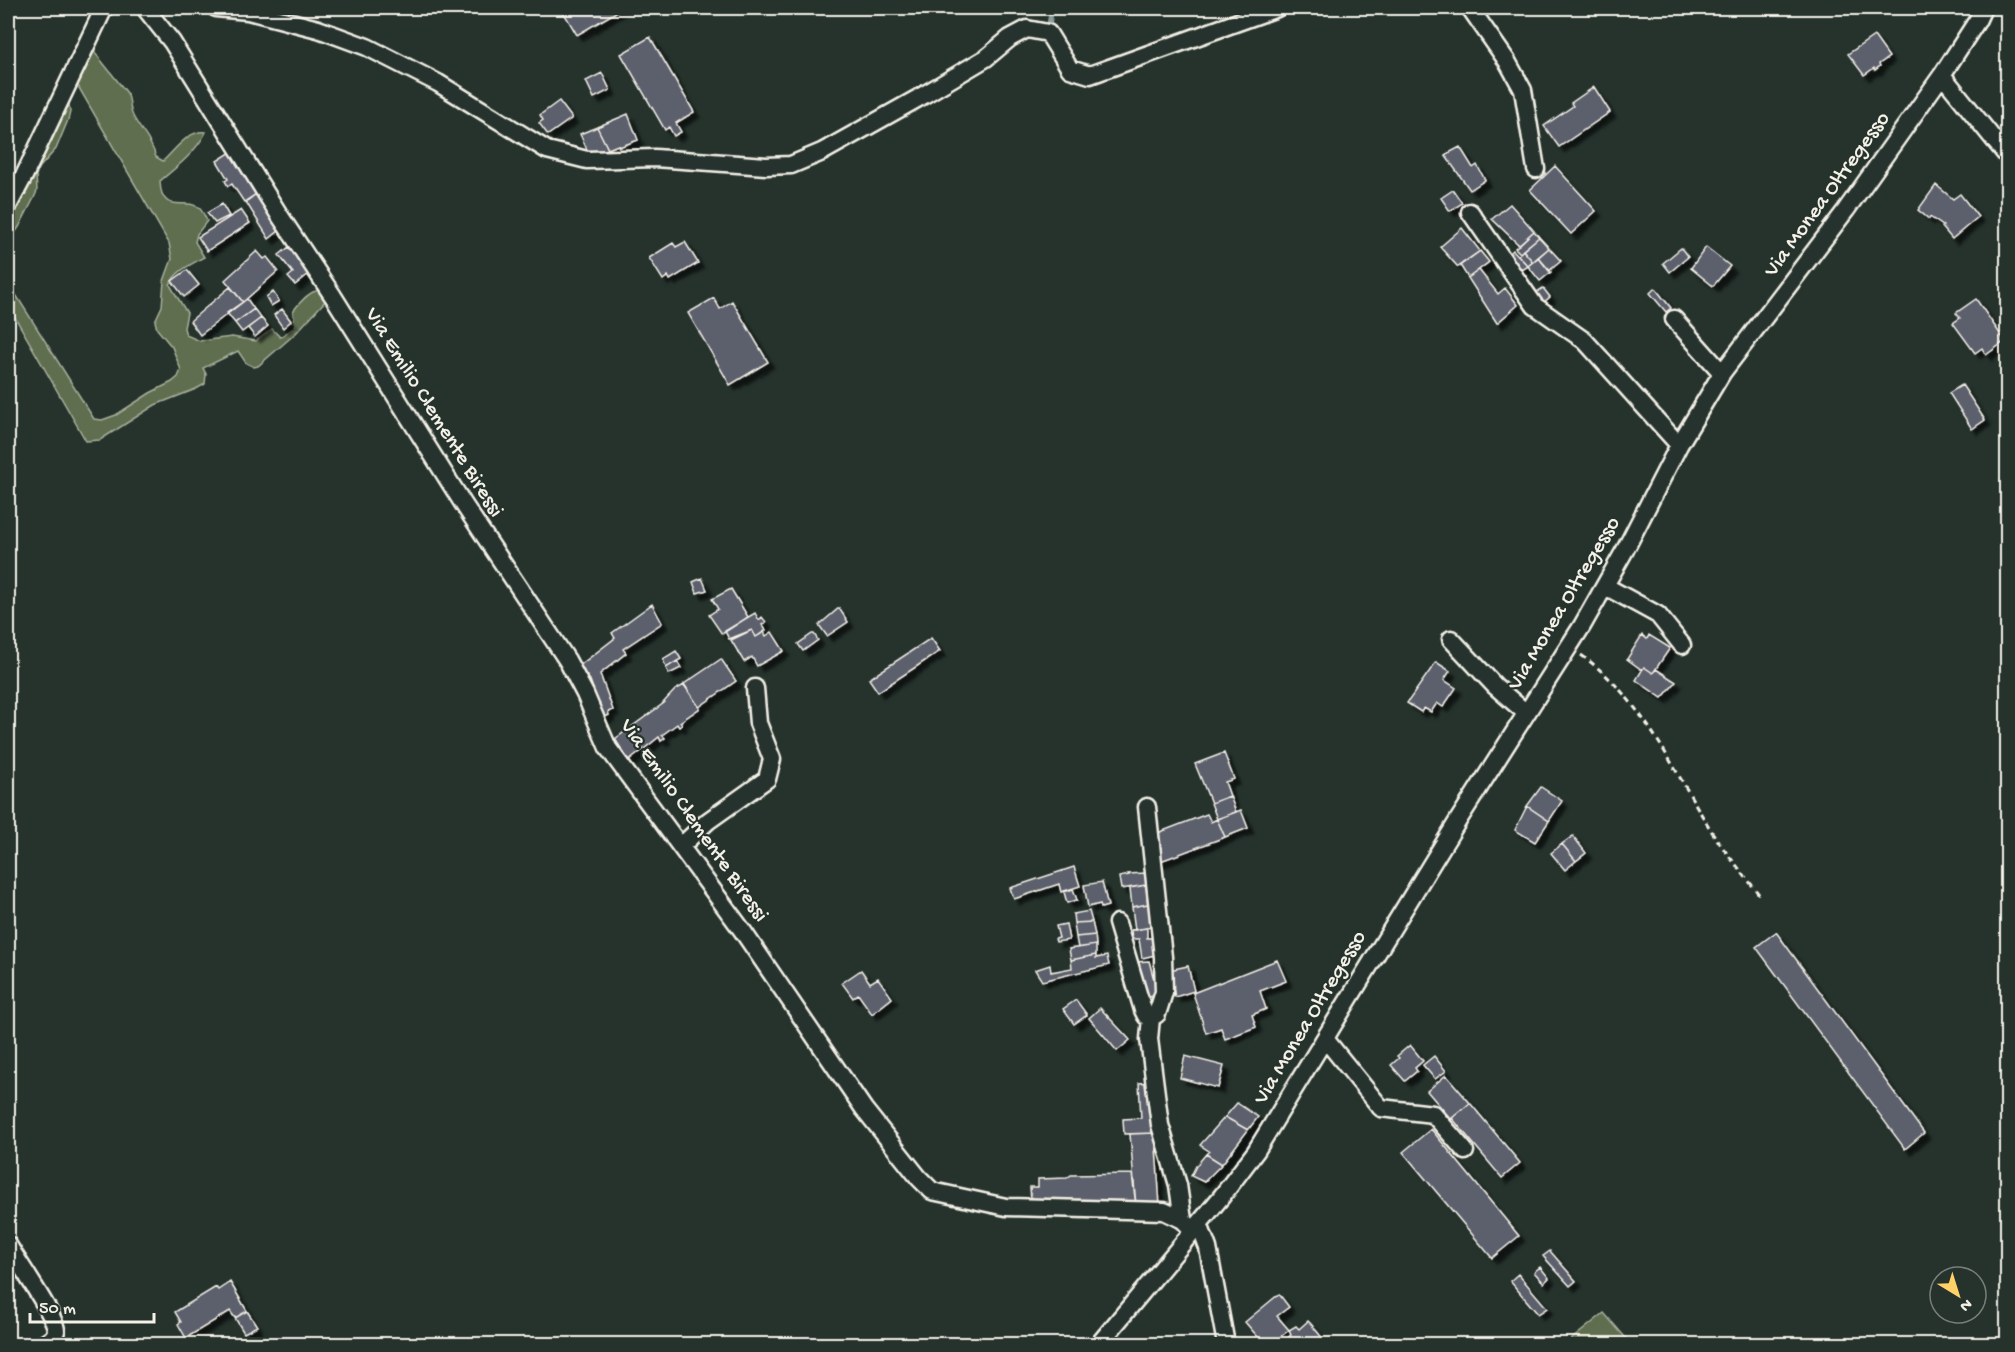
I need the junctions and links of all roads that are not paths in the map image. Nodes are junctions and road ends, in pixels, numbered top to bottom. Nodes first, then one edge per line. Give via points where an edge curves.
1 (104, 8) edge
2 (145, 8) edge
3 (216, 8) edge
4 (1277, 8) edge
5 (1470, 8) edge
6 (1983, 8) edge
7 (1942, 75) junction
8 (2007, 157) edge
9 (1536, 169) dead end
10 (8, 206) edge
11 (1470, 212) dead end
12 (1674, 319) dead end
13 (1722, 373) junction
14 (1679, 445) junction
15 (1605, 586) junction
16 (1451, 639) dead end
17 (1682, 645) dead end
18 (755, 688) dead end
19 (1526, 713) junction
20 (1147, 807) dead end
21 (681, 846) junction
22 (1117, 923) dead end
23 (1151, 1018) junction
24 (1326, 1040) junction
25 (1465, 1151) dead end
26 (1179, 1200) junction
27 (1164, 1211) junction
28 (1192, 1225) junction
29 (8, 1245) edge
30 (44, 1344) edge
31 (1099, 1344) edge
32 (1226, 1344) edge

1 - 10 street
2 - 21 street, Via Emilio Clemente Biressi via 172,42 464,505 567,660 608,748
3 - 4 street via 248,11 318,29 367,47 438,83 547,150 587,160 655,158 766,166 791,165 822,152 986,58 1028,29 1048,33 1070,69 1090,75
5 - 9 street via 1522,90
6 - 7 street, Via Monea Oltregesso
7 - 8 street
7 - 13 street, Via Monea Oltregesso
11 - 14 street via 1535,306 1585,341
12 - 13 street
13 - 14 street, Via Monea Oltregesso
14 - 15 street, Via Monea Oltregesso
15 - 17 street via 1658,615
15 - 19 street, Via Monea Oltregesso
16 - 19 street
18 - 21 street via 758,723 772,759 767,779 708,820
19 - 24 street, Via Monea Oltregesso
20 - 23 street via 1164,992
21 - 27 street, Via Emilio Clemente Biressi via 864,1109 932,1191 1006,1207
22 - 23 street via 1143,1010
23 - 26 street via 1149,1039 1160,1125
24 - 25 street via 1381,1108 1433,1114
24 - 28 street, Via Monea Oltregesso via 1256,1151
26 - 27 street
26 - 28 street
27 - 28 street, Via Emilio Clemente Biressi
28 - 31 street, Via Monea Oltregesso
28 - 32 street via 1208,1248
29 - 30 street via 56,1328 52,1339

